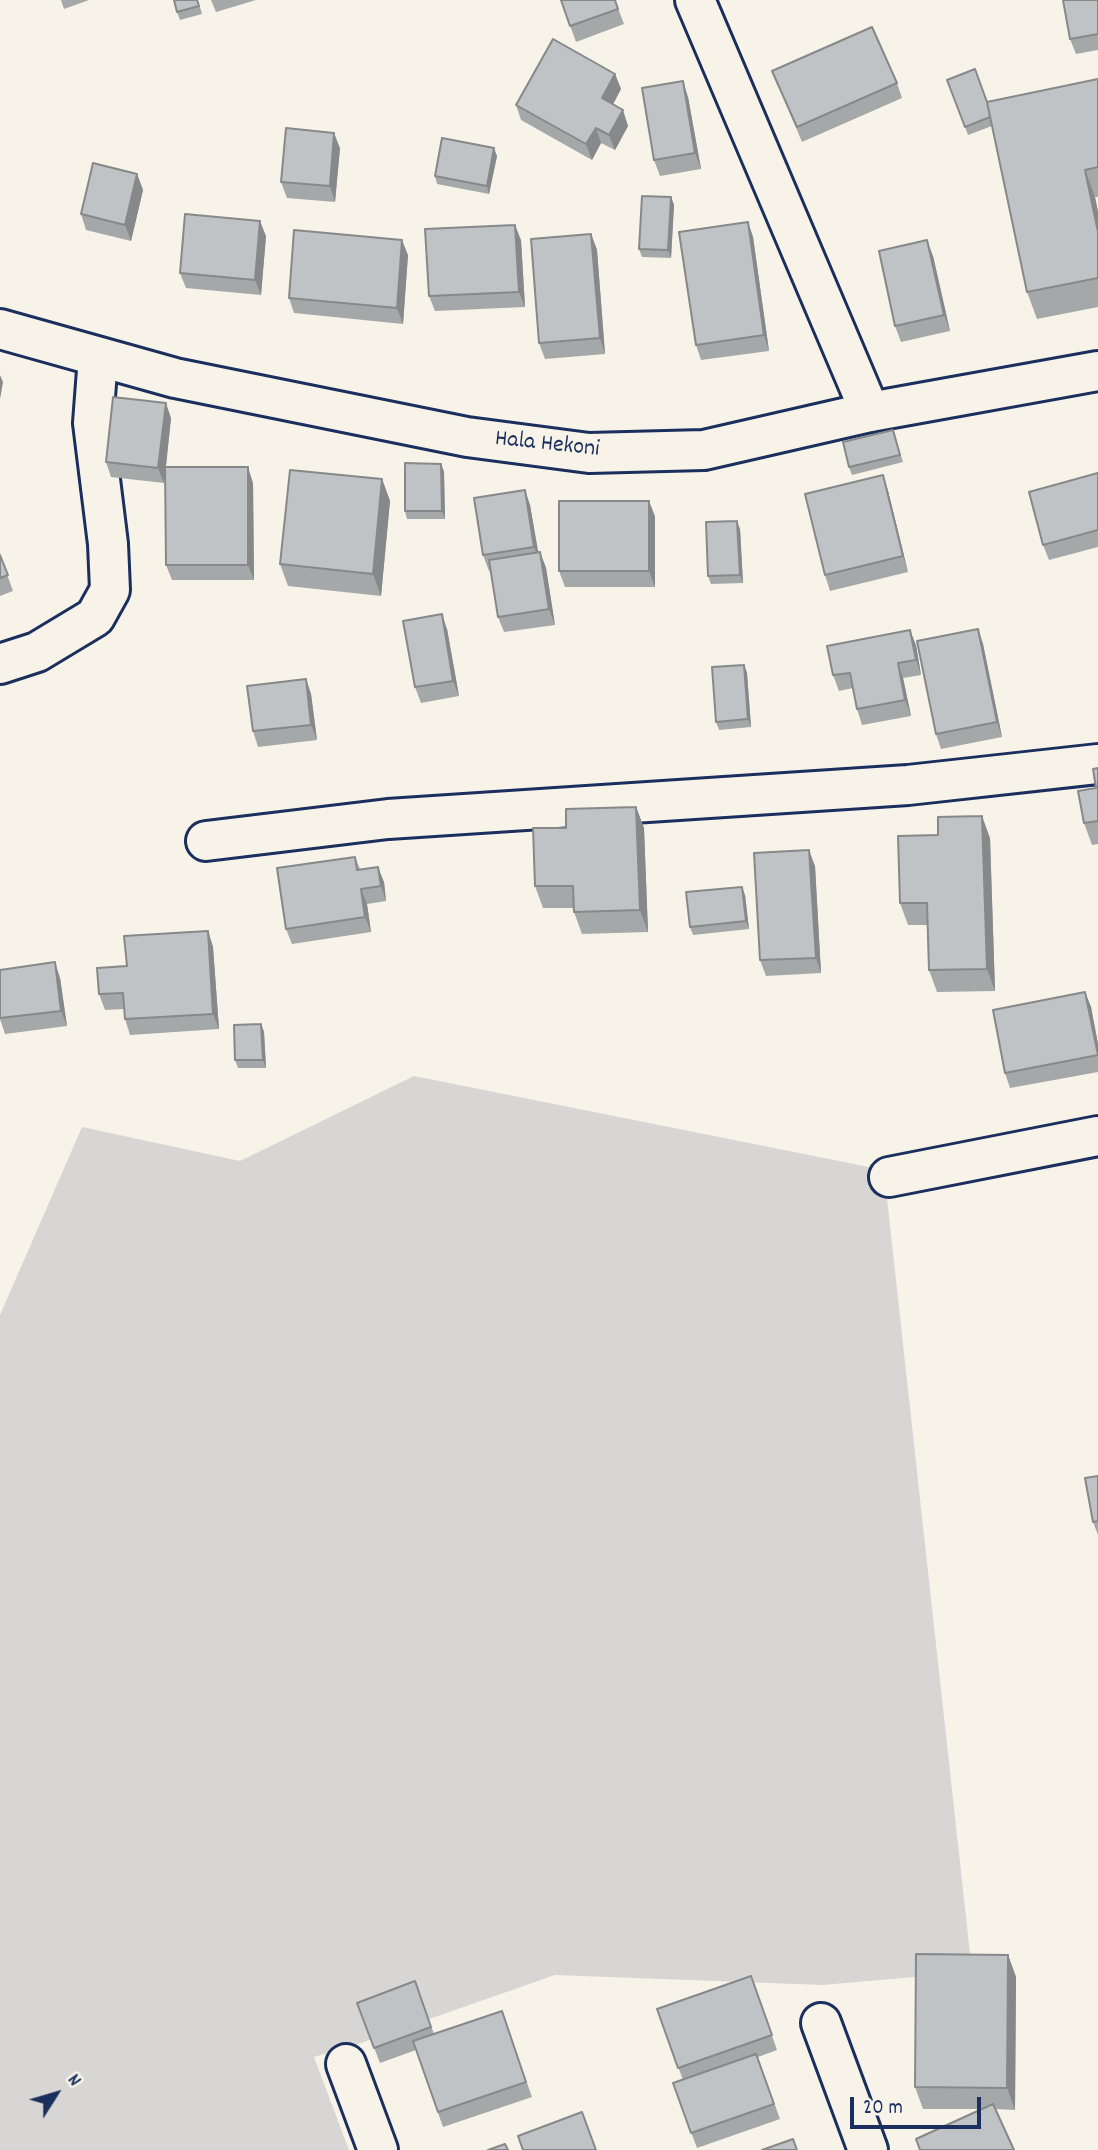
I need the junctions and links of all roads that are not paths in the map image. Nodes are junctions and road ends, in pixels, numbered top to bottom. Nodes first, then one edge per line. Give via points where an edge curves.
1 (695, 0) edge
2 (0, 329) edge
3 (98, 357) junction
4 (1098, 371) edge
5 (870, 412) junction
6 (0, 664) edge
7 (1098, 764) edge
8 (206, 841) dead end
9 (1098, 1136) edge
10 (890, 1177) dead end
11 (821, 2023) dead end
12 (346, 2064) dead end
13 (378, 2150) edge
14 (868, 2150) edge

1 - 5 street
2 - 3 street, Hala Hekoni
3 - 5 street, Hala Hekoni via 175,378 467,437 589,453 704,450
3 - 6 street via 93,423 110,590 95,617 37,652
4 - 5 street, Hala Hekoni
7 - 8 street via 908,785 388,819
9 - 10 street
11 - 14 street
12 - 13 street

